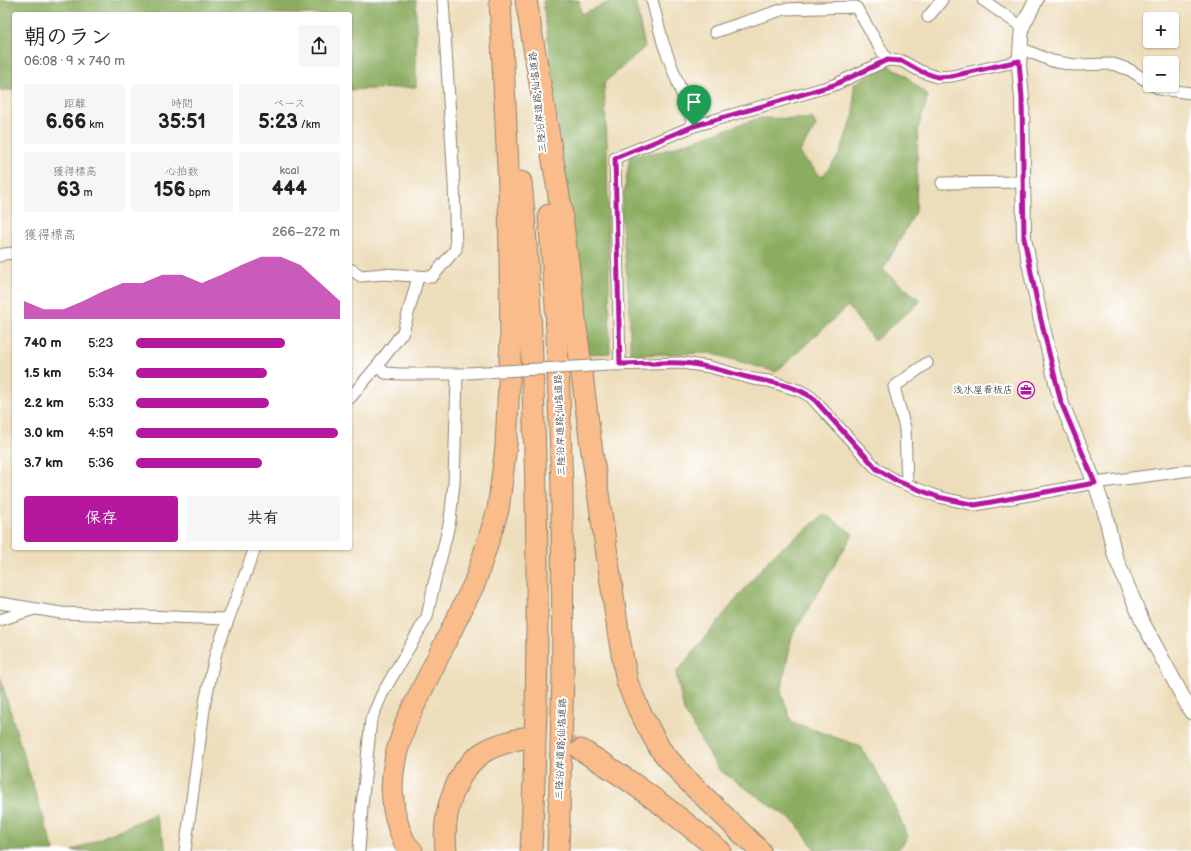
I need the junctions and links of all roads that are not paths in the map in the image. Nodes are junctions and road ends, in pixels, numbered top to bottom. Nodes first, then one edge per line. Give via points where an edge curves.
1 (443, 0) edge
2 (501, 0) edge
3 (526, 0) edge
4 (652, 0) edge
5 (776, 0) edge
6 (942, 0) edge
7 (983, 0) edge
8 (1036, 0) edge
9 (784, 9) junction
10 (928, 17) dead end
11 (1022, 27) junction
12 (715, 32) dead end
13 (1020, 55) junction
14 (887, 60) junction
15 (1143, 78) edge
16 (1179, 91) edge
17 (1191, 93) edge
18 (694, 126) junction
19 (1024, 182) junction
20 (942, 183) dead end
21 (12, 254) edge
22 (0, 256) edge
23 (352, 270) edge
24 (418, 277) junction
25 (927, 363) dead end
26 (378, 365) junction
27 (615, 365) junction
28 (462, 374) junction
29 (352, 396) edge
30 (1191, 470) edge
31 (1095, 483) junction
32 (907, 485) junction
33 (254, 550) edge
34 (0, 603) edge
35 (36, 609) junction
36 (0, 620) edge
37 (227, 620) junction
38 (1191, 712) edge
39 (523, 738) tunnel mouth
40 (581, 750) tunnel mouth
41 (445, 846) edge
42 (185, 851) edge
43 (359, 851) edge
44 (412, 851) edge
45 (531, 851) edge
46 (558, 851) edge
47 (720, 851) edge
48 (760, 851) edge

1 - 24 street via 456,249 432,278
2 - 44 highway via 511,330 506,446 498,510 476,582 407,720 396,754 393,773 394,810 406,844
2 - 45 highway via 522,190 531,308 537,511 536,700
3 - 46 highway, 三陸沿岸道路;仙塩道路 via 537,90 556,306 562,513 563,676
3 - 48 highway via 561,208 590,438 627,682 660,749 684,777
4 - 18 street via 663,43
5 - 9 street
6 - 10 street
7 - 11 street
8 - 11 street
9 - 12 street
9 - 14 street via 856,7
11 - 13 street
13 - 14 street via 952,76 937,77 902,61
13 - 15 street via 1074,64 1113,64
13 - 19 street
14 - 18 street via 834,85
16 - 17 street
18 - 27 street via 615,158
19 - 20 street
19 - 31 street via 1024,238 1040,316 1061,402
21 - 22 street
23 - 24 street via 361,276 382,274
24 - 26 street via 403,332
25 - 32 street via 894,388 905,428
26 - 28 street via 385,373
26 - 29 street
27 - 28 street, bridge
27 - 32 street via 682,363 710,367 801,390 812,397 877,469
28 - 43 street via 454,483 444,550 427,617 382,694 371,720
30 - 31 street
31 - 32 street via 975,505 938,497
31 - 38 street via 1115,556 1128,588 1143,623
33 - 37 street
34 - 35 street
35 - 36 street
35 - 37 street via 62,613
37 - 42 street via 216,652 205,702
39 - 41 highway via 487,750 460,778 448,806
40 - 47 highway via 641,788

